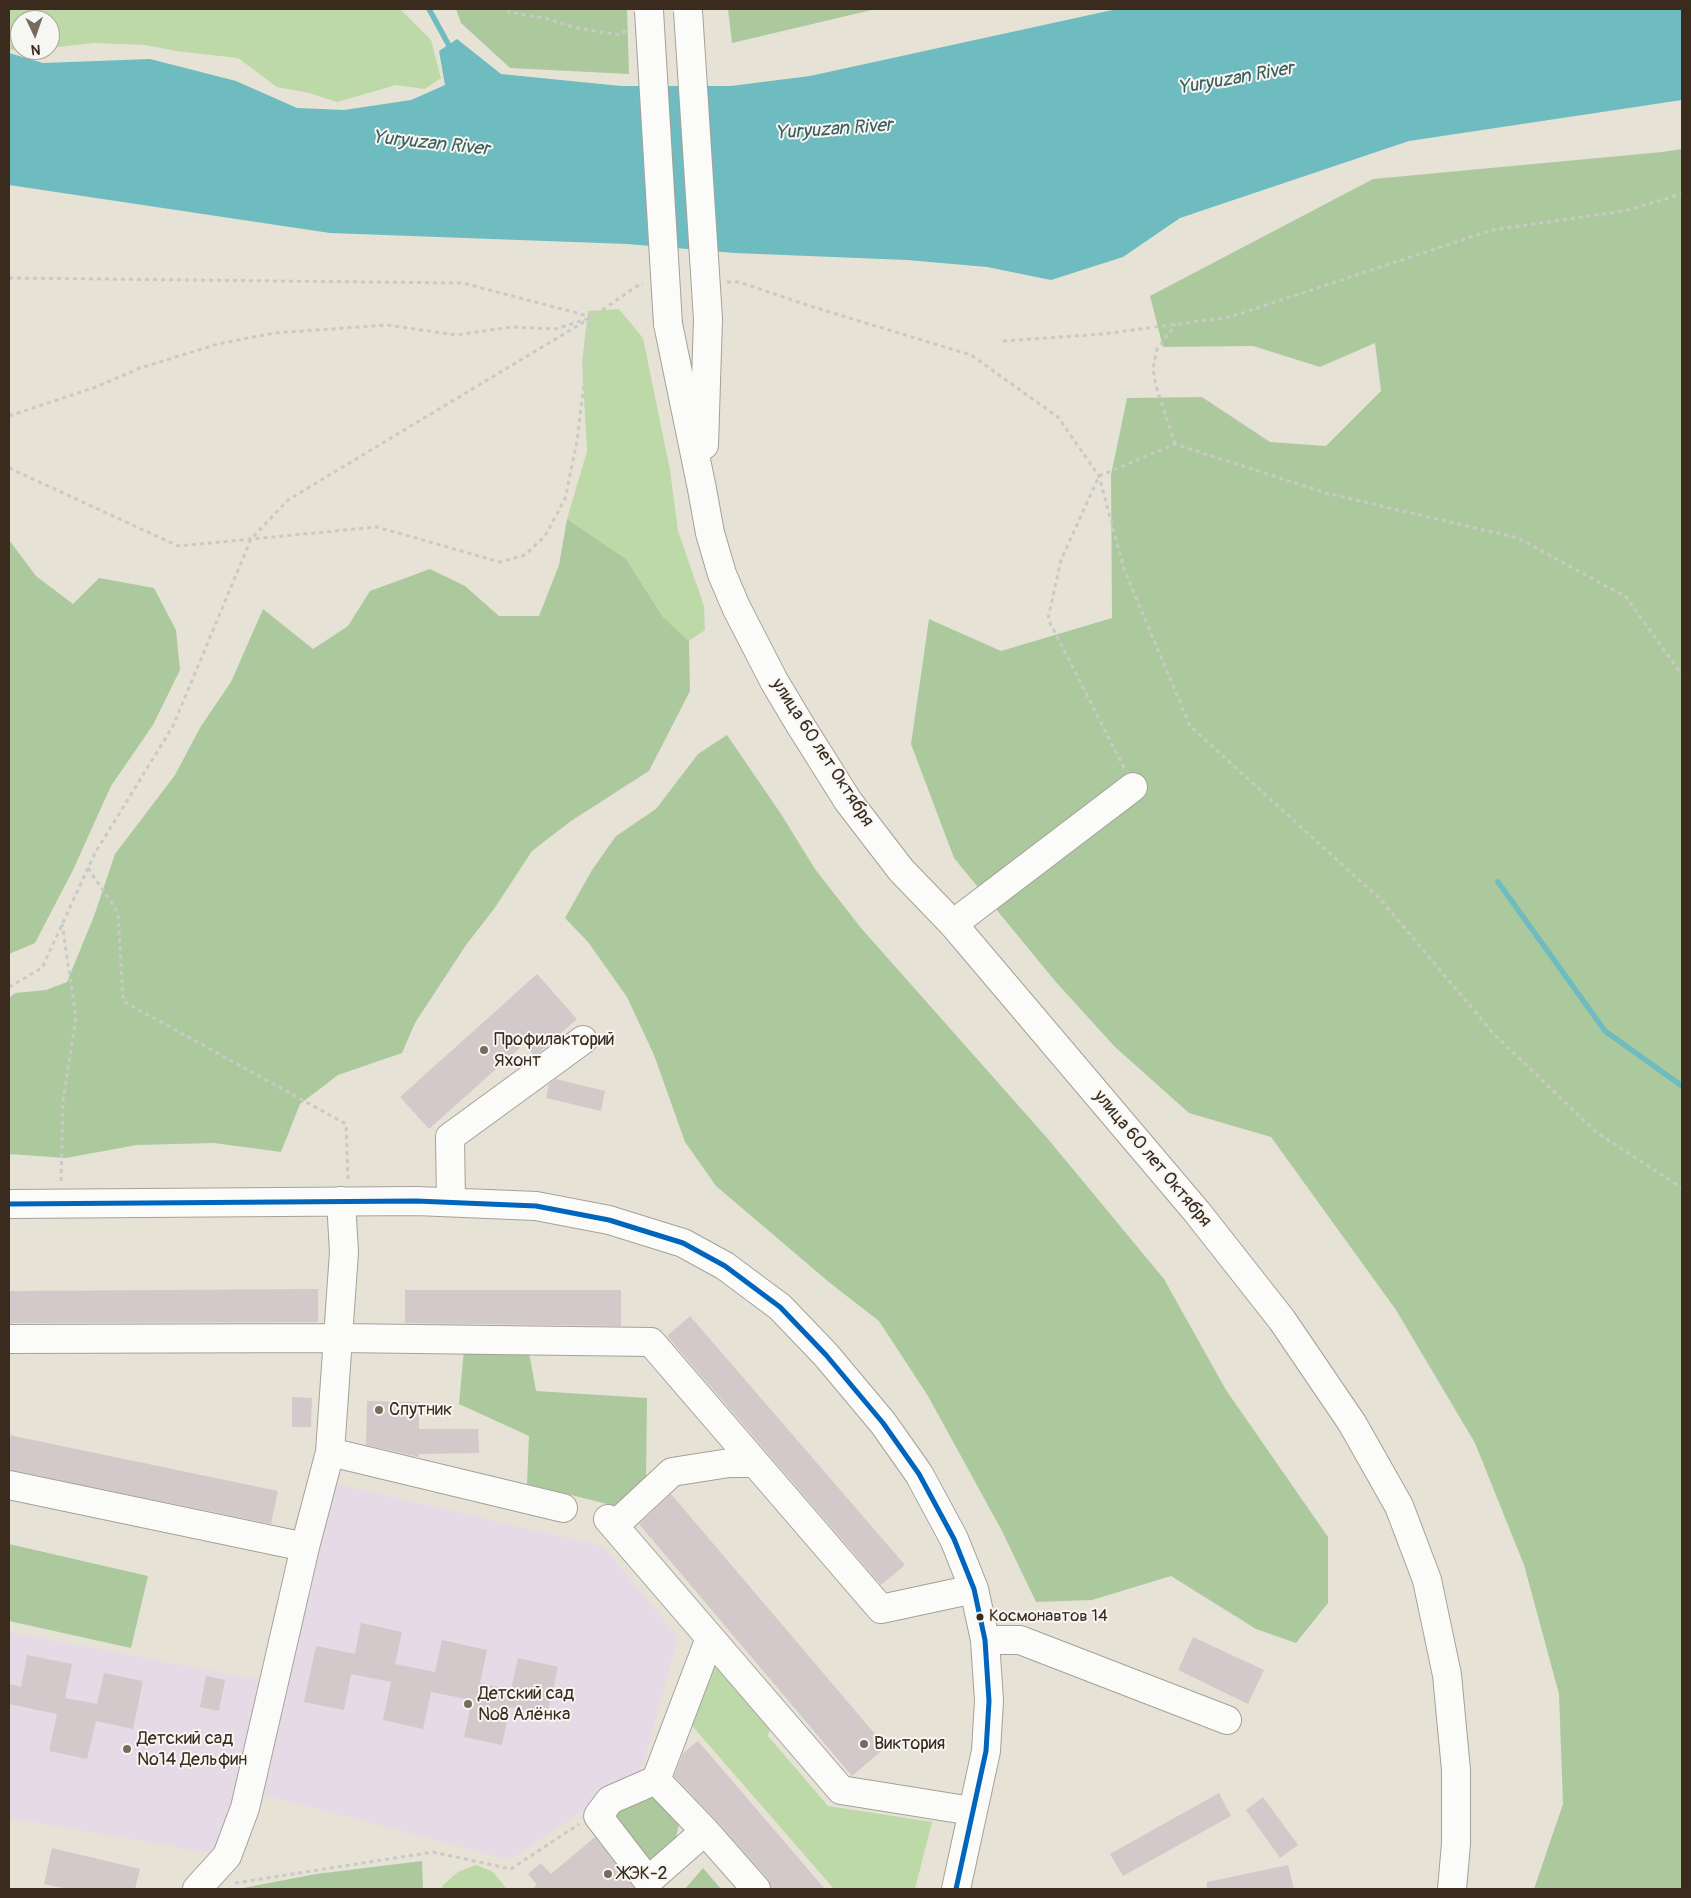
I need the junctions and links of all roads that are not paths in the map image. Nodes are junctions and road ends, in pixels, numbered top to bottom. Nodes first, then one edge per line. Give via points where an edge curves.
1 (650, 10) edge
2 (688, 10) edge
3 (702, 489) junction
4 (1133, 787) road end
5 (954, 924) junction
6 (583, 1040) dead end
7 (341, 1201) junction
8 (452, 1202) junction
9 (9, 1204) edge
10 (338, 1338) junction
11 (9, 1339) edge
12 (330, 1452) junction
13 (755, 1463) junction
14 (9, 1485) edge
15 (563, 1508) dead end
16 (305, 1547) junction
17 (974, 1589) junction
18 (710, 1638) junction
19 (985, 1640) junction
20 (1227, 1720) dead end
21 (656, 1780) junction
22 (972, 1811) junction
23 (705, 1831) junction
24 (198, 1889) edge
25 (756, 1889) edge
26 (956, 1889) edge
27 (1452, 1889) edge

1 - 3 main road, bridge via 668,324
2 - 3 main road, bridge via 708,319
3 - 5 main road, улица 60 лет Октября via 722,574 774,682 848,801 901,870
4 - 5 main road
5 - 27 main road, улица 60 лет Октября via 1197,1212 1282,1320 1352,1423 1399,1506 1428,1580 1448,1675 1456,1770
6 - 8 main road via 450,1137
7 - 8 main road
7 - 9 main road
7 - 10 main road via 344,1252
8 - 17 main road via 536,1206 609,1220 683,1243 726,1266 780,1307 826,1355 882,1423 919,1474 954,1539
10 - 11 main road
10 - 12 main road
10 - 13 main road via 651,1342
12 - 15 main road
12 - 16 main road
13 - 17 main road via 882,1609
13 - 18 main road via 729,1463 672,1472 611,1523
14 - 16 main road
16 - 24 main road via 245,1808 227,1856
17 - 19 main road
18 - 21 main road
18 - 22 main road via 841,1790
19 - 20 main road via 1020,1640
19 - 22 main road via 989,1701 986,1751
21 - 23 main road
21 - 23 main road via 610,1800 598,1816 648,1880
22 - 26 main road
23 - 25 main road

